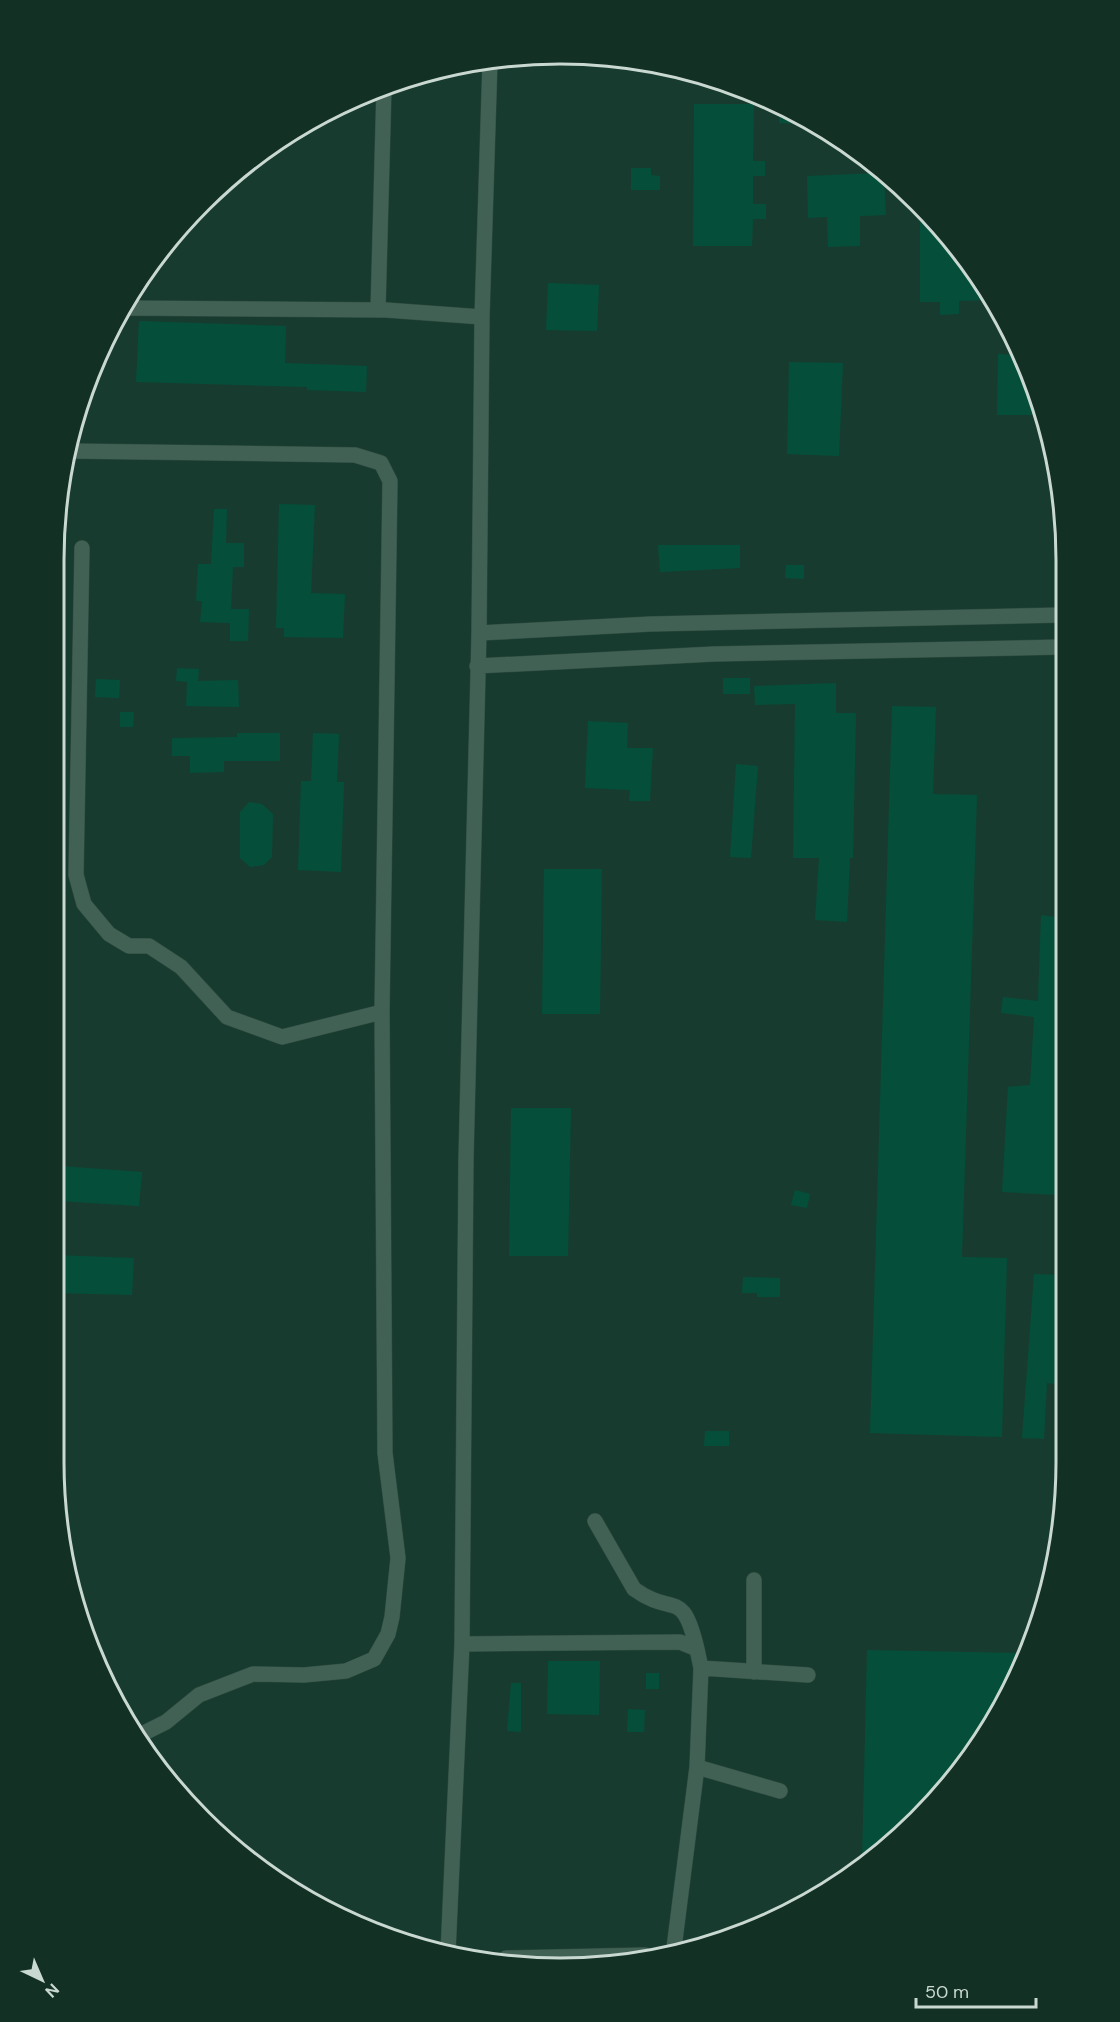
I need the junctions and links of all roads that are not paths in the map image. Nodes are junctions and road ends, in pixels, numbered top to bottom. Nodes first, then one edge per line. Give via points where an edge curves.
1 (490, 70) edge
2 (384, 97) edge
3 (133, 308) edge
4 (378, 310) junction
5 (482, 317) junction
6 (77, 451) edge
7 (82, 548) dead end
8 (1056, 615) edge
9 (479, 633) junction
10 (1056, 647) edge
11 (477, 666) junction
12 (382, 1012) junction
13 (595, 1521) dead end
14 (754, 1580) dead end
15 (462, 1644) junction
16 (697, 1649) junction
17 (701, 1668) junction
18 (754, 1672) junction
19 (808, 1675) dead end
20 (145, 1732) edge
21 (697, 1767) junction
22 (780, 1791) dead end
23 (675, 1944) edge
24 (448, 1945) edge
25 (588, 1956) edge
26 (546, 1957) edge

1 - 5 street
2 - 4 street
3 - 4 street
4 - 5 street
5 - 9 street
6 - 12 street via 355,454 381,463 390,481
7 - 12 street via 76,875 84,904 109,934 129,946 148,946 181,967 227,1017 282,1037
8 - 9 street via 685,623
9 - 11 street
10 - 11 street via 714,654
11 - 15 street
12 - 20 street via 385,1453 398,1558 388,1634 374,1659 346,1671 253,1674 199,1695 166,1722
13 - 16 street via 634,1589 643,1596 678,1606 687,1614
14 - 18 street
15 - 16 street via 680,1642
15 - 24 street
16 - 17 street
17 - 18 street
17 - 21 street
18 - 19 street
21 - 22 street
21 - 23 street
25 - 26 street

